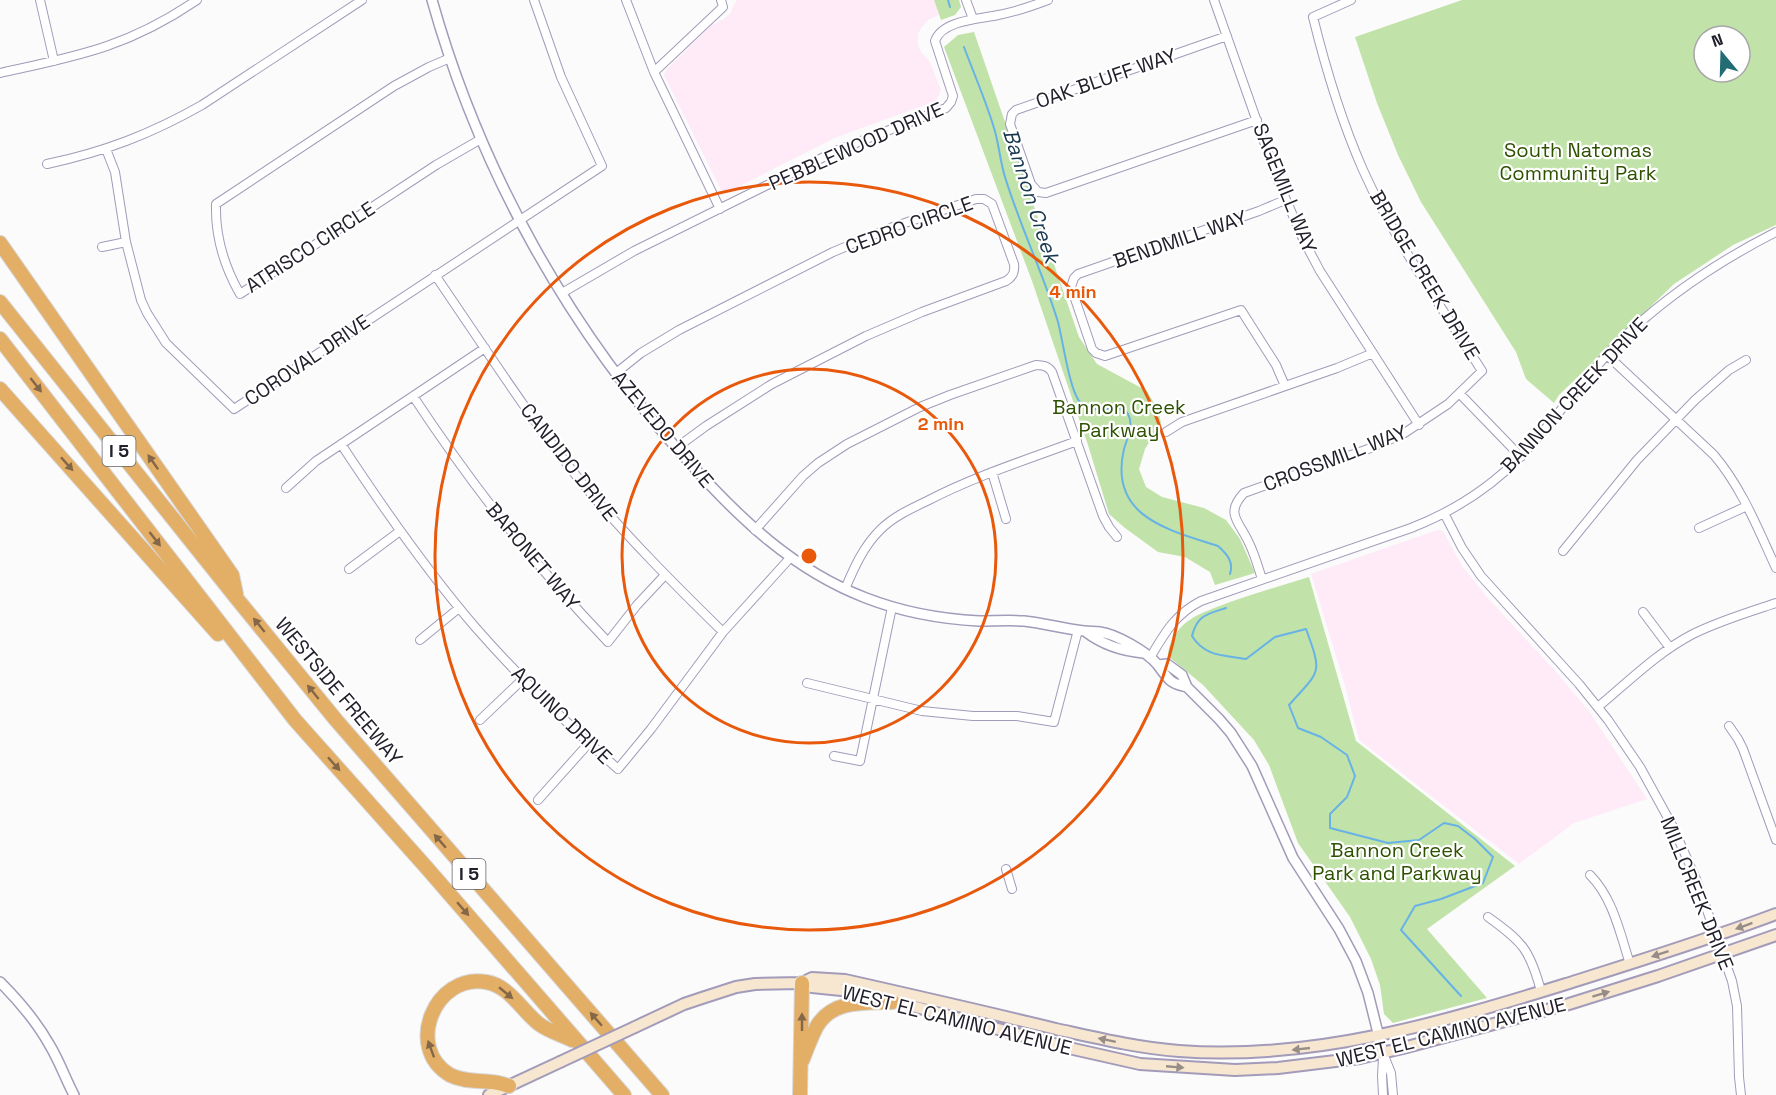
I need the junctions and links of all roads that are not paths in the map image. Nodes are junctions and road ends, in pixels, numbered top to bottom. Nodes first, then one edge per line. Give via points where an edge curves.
1 (40, 0) edge
2 (197, 0) edge
3 (362, 0) edge
4 (432, 0) edge
5 (534, 0) edge
6 (626, 0) edge
7 (721, 0) edge
8 (966, 0) edge
9 (1048, 0) edge
10 (1214, 0) edge
11 (1351, 0) edge
12 (973, 20) junction
13 (1227, 36) junction
14 (450, 58) junction
15 (54, 61) junction
16 (654, 72) junction
17 (0, 74) edge
18 (1257, 120) junction
19 (481, 139) junction
20 (106, 149) junction
21 (47, 164) dead end
22 (1285, 200) junction
23 (720, 209) junction
24 (519, 219) junction
25 (1776, 232) edge
26 (0, 243) edge
27 (126, 243) junction
28 (102, 248) dead end
29 (0, 254) edge
30 (435, 275) junction
31 (562, 293) junction
32 (35, 295) junction
33 (0, 302) edge
34 (0, 339) edge
35 (485, 348) junction
36 (1372, 353) junction
37 (1607, 355) junction
38 (1746, 360) dead end
39 (616, 373) junction
40 (1285, 386) junction
41 (0, 389) edge
42 (1460, 394) junction
43 (413, 396) junction
44 (1676, 419) junction
45 (1419, 425) junction
46 (1166, 432) dead end
47 (1077, 441) junction
48 (341, 444) junction
49 (676, 448) junction
50 (1521, 457) junction
51 (992, 472) junction
52 (286, 488) dead end
53 (1747, 506) junction
54 (1444, 513) junction
55 (1006, 519) dead end
56 (1700, 528) dead end
57 (755, 530) junction
58 (400, 531) junction
59 (1117, 537) dead end
60 (1563, 551) dead end
61 (790, 558) junction
62 (1776, 568) edge
63 (349, 569) dead end
64 (665, 575) junction
65 (1262, 579) junction
66 (845, 589) junction
67 (238, 600) junction
68 (1776, 603) edge
69 (892, 607) junction
70 (459, 608) junction
71 (1643, 612) dead end
72 (1082, 631) junction
73 (723, 632) junction
74 (420, 640) dead end
75 (1670, 648) junction
76 (1150, 659) junction
77 (523, 679) junction
78 (807, 683) dead end
79 (873, 700) junction
80 (1598, 707) junction
81 (294, 720) junction
82 (480, 720) dead end
83 (1729, 726) dead end
84 (589, 743) junction
85 (834, 756) dead end
86 (538, 800) dead end
87 (1776, 840) edge
88 (1006, 869) dead end
89 (1590, 875) dead end
90 (1012, 889) dead end
91 (1776, 914) edge
92 (1488, 917) dead end
93 (1776, 935) edge
94 (1716, 936) junction
95 (1723, 954) junction
96 (1630, 964) junction
97 (0, 982) edge
98 (802, 983) junction
99 (1541, 992) junction
100 (893, 1002) junction
101 (1379, 1036) junction
102 (577, 1042) junction
103 (1383, 1053) junction
104 (802, 1061) junction
105 (509, 1086) junction
106 (74, 1095) edge
107 (489, 1095) edge
108 (624, 1095) edge
109 (662, 1095) edge
110 (800, 1095) edge
111 (1383, 1095) edge
112 (1393, 1095) edge
113 (1741, 1095) edge

1 - 15 street
2 - 15 street via 132,36
3 - 20 street via 193,110
4 - 14 street, AZEVEDO DRIVE
5 - 24 street, COROVAL DRIVE via 561,77 602,166
6 - 16 street
7 - 16 street via 723,7
8 - 12 street
9 - 12 street, PEBBLEWOOD DRIVE
10 - 13 street, SAGEMILL WAY
11 - 42 street, BRIDGE CREEK DRIVE via 1313,17 1324,59 1339,110 1382,207 1482,371
12 - 23 street, PEBBLEWOOD DRIVE via 946,28 935,41 953,96 946,108 838,150
13 - 18 street, SAGEMILL WAY
13 - 18 street, OAK BLUFF WAY via 1016,110 1010,124 1031,184 1038,192 1046,193
14 - 19 street, AZEVEDO DRIVE
14 - 19 street, ATRISCO CIRCLE via 394,86 216,204 222,253 240,294
15 - 17 street
16 - 23 street
18 - 22 street, SAGEMILL WAY
19 - 24 street, AZEVEDO DRIVE
20 - 21 street
20 - 27 street, COROVAL DRIVE via 115,172
22 - 36 street, SAGEMILL WAY via 1320,271
22 - 40 street, BENDMILL WAY via 1078,274 1071,287 1092,349 1105,356 1241,309
23 - 31 street, PEBBLEWOOD DRIVE via 634,250
24 - 30 street, COROVAL DRIVE
24 - 31 street, AZEVEDO DRIVE
25 - 37 street, BANNON CREEK DRIVE via 1701,275 1646,317
26 - 32 highway
27 - 28 street
27 - 30 street, COROVAL DRIVE via 141,300 154,326 234,409
29 - 32 highway
30 - 35 street, CANDIDO DRIVE
31 - 39 street, AZEVEDO DRIVE
67 -> 32 highway via 232,575
33 - 67 highway, WESTSIDE FREEWAY / I 5
34 -> 81 highway, I 5
35 - 43 street
35 - 64 street, CANDIDO DRIVE via 582,483
36 - 40 street
36 - 45 street, SAGEMILL WAY
37 - 44 street
37 - 50 street, BANNON CREEK DRIVE
38 - 44 street via 1729,370
39 - 49 street, AZEVEDO DRIVE
39 - 49 street, CEDRO CIRCLE via 679,330 864,238 976,198 992,204 1014,264 1010,279 866,336 772,384
40 - 46 street via 1182,422
41 -> 81 highway
42 - 45 street, CROSSMILL WAY
42 - 50 street
43 - 48 street
43 - 64 street, BARONET WAY via 503,524 608,642
44 - 53 street via 1724,467
44 - 60 street
45 - 65 street, CROSSMILL WAY via 1368,449 1244,493 1237,500 1234,516 1251,545
47 - 51 street
47 - 57 street via 1052,372 1036,365 920,407 847,444 803,476
47 - 59 street via 1103,516
48 - 52 street
48 - 58 street, AQUINO DRIVE
49 - 57 street, AZEVEDO DRIVE
50 - 54 street, BANNON CREEK DRIVE via 1491,483
51 - 55 street
51 - 66 street via 888,523 864,549
53 - 56 street
53 - 62 street
54 - 65 street, BANNON CREEK DRIVE
54 - 80 street, MILLCREEK DRIVE via 1481,576
57 - 61 street, AZEVEDO DRIVE
58 - 63 street
58 - 70 street, AQUINO DRIVE
61 - 66 street, AZEVEDO DRIVE
61 - 73 street, AQUINO DRIVE
64 - 73 street, CANDIDO DRIVE
65 - 76 street, BANNON CREEK DRIVE via 1201,601 1183,612 1168,627
66 - 69 street, AZEVEDO DRIVE
109 -> 67 highway, WESTSIDE FREEWAY / I 5 via 367,756
68 - 75 street via 1710,626
69 - 72 street, AZEVEDO DRIVE via 931,616 1023,621
69 - 79 street
70 - 74 street
70 - 77 street, AQUINO DRIVE
71 - 75 street
72 - 76 street, AZEVEDO DRIVE via 1101,632 1135,646
72 - 79 street via 1054,722 922,711
73 - 84 street, AQUINO DRIVE via 618,769
75 - 80 street
76 - 101 street, AZEVEDO DRIVE via 1167,664 1182,675 1187,687 1231,733 1252,766 1293,858 1356,961
77 - 82 street
77 - 84 street, AQUINO DRIVE
78 - 79 street
79 - 85 street via 860,761
80 - 94 street, MILLCREEK DRIVE via 1668,817
81 -> 102 highway, I 5
83 - 87 street via 1743,749
84 - 86 street
88 - 90 street
89 - 96 street via 1606,895
91 -> 94 main road, WEST EL CAMINO AVENUE
92 - 99 street via 1526,950
93 - 95 main road, WEST EL CAMINO AVENUE
94 - 95 street, MILLCREEK DRIVE
94 -> 96 main road, WEST EL CAMINO AVENUE
103 -> 95 main road, WEST EL CAMINO AVENUE via 1569,1004
95 - 113 street, MILLCREEK DRIVE via 1736,1000
96 - 99 main road, WEST EL CAMINO AVENUE
97 - 106 street via 38,1024
98 - 100 main road, WEST EL CAMINO AVENUE
101 -> 98 main road, WEST EL CAMINO AVENUE via 1258,1053 1179,1051 1110,1041 845,981 812,978
104 -> 98 highway
98 - 105 main road, WEST EL CAMINO AVENUE, bridge via 736,987 684,1004
99 - 101 main road, WEST EL CAMINO AVENUE
100 -> 103 main road, WEST EL CAMINO AVENUE via 1140,1064 1235,1070 1333,1063
100 - 104 highway via 845,1004 828,1013 817,1026
101 - 103 street, AZEVEDO DRIVE
105 -> 102 highway via 459,1078 444,1070 432,1054 427,1036 429,1019 443,996 453,988 474,981 498,986 540,1025
102 - 108 highway, I 5
103 - 111 street
103 - 112 street via 1391,1073
104 - 110 highway
105 - 107 main road, WEST EL CAMINO AVENUE

